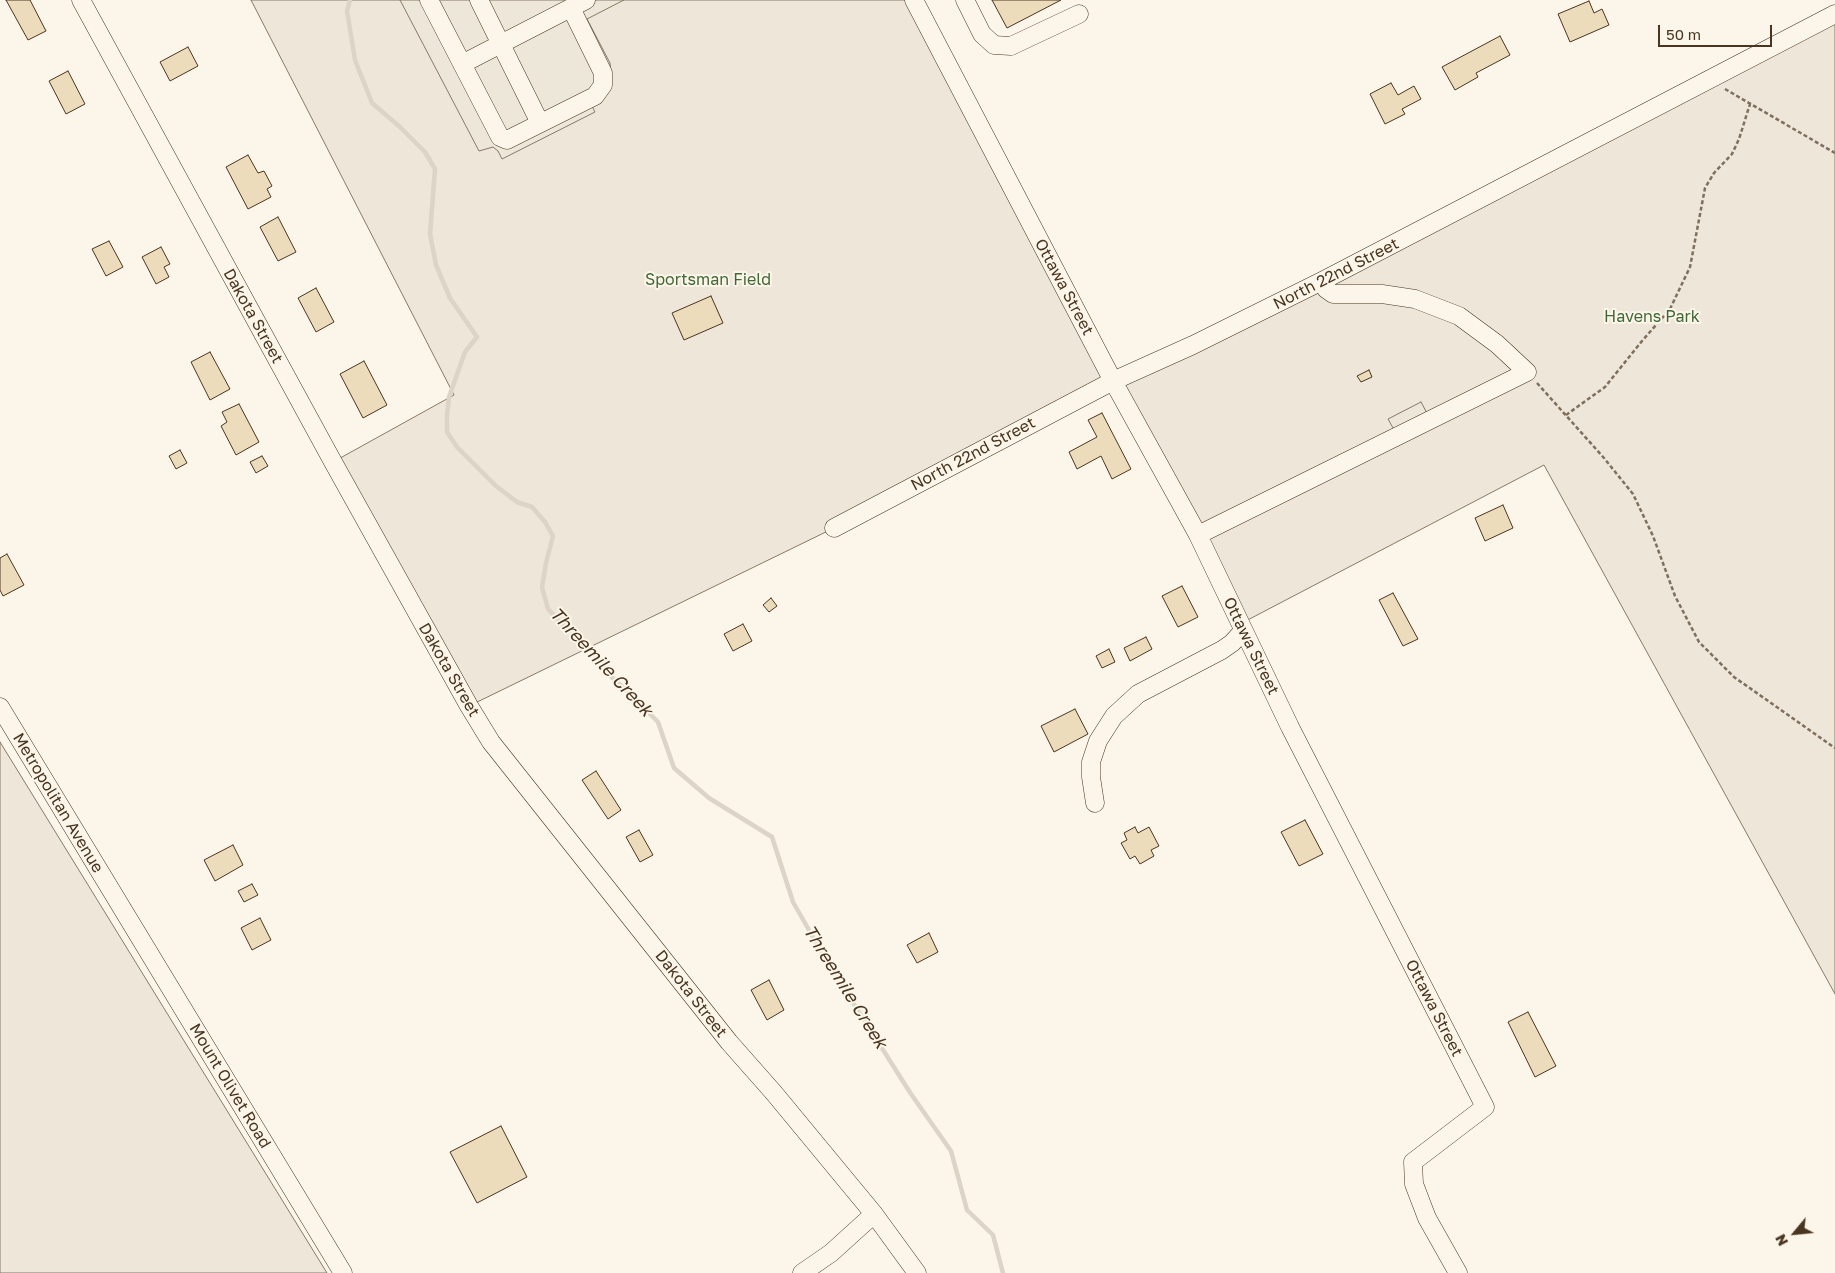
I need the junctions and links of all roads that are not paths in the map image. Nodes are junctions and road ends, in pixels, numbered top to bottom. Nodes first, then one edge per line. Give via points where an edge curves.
1 (81, 0) edge
2 (429, 0) edge
3 (479, 0) edge
4 (915, 0) edge
5 (965, 0) edge
6 (579, 4) edge
7 (1079, 14) dead end
8 (1835, 14) edge
9 (501, 44) junction
10 (462, 64) junction
11 (540, 123) junction
12 (1322, 281) junction
13 (1113, 381) junction
14 (834, 528) dead end
15 (1198, 535) junction
16 (1243, 631) junction
17 (0, 707) edge
18 (1095, 803) dead end
19 (117, 900) joint
20 (874, 1214) junction
21 (343, 1273) edge
22 (802, 1273) edge
23 (917, 1273) edge
24 (1458, 1273) edge

1 - 20 street, Dakota Street via 332,462 491,742 729,1042
2 - 10 street
3 - 9 street
4 - 13 street, Ottawa Street
5 - 7 street via 982,34 994,45 1011,46
6 - 9 street
6 - 11 street via 603,85 595,96
8 - 12 street, North 22nd Street
9 - 10 street
9 - 11 street
10 - 11 street via 500,137 507,140
12 - 13 street, North 22nd Street
12 - 15 street via 1333,294 1382,294 1415,299 1459,316 1497,344 1527,372
13 - 14 street, North 22nd Street
13 - 15 street, Ottawa Street
15 - 16 street, Ottawa Street
16 - 18 street via 1222,650 1138,694 1114,716 1098,741 1091,762
16 - 24 street, Ottawa Street via 1485,1107 1413,1162 1414,1184 1427,1218
17 - 19 street, Metropolitan Avenue
19 - 21 street, Mount Olivet Road
20 - 22 street via 831,1253
20 - 23 street, Dakota Street

